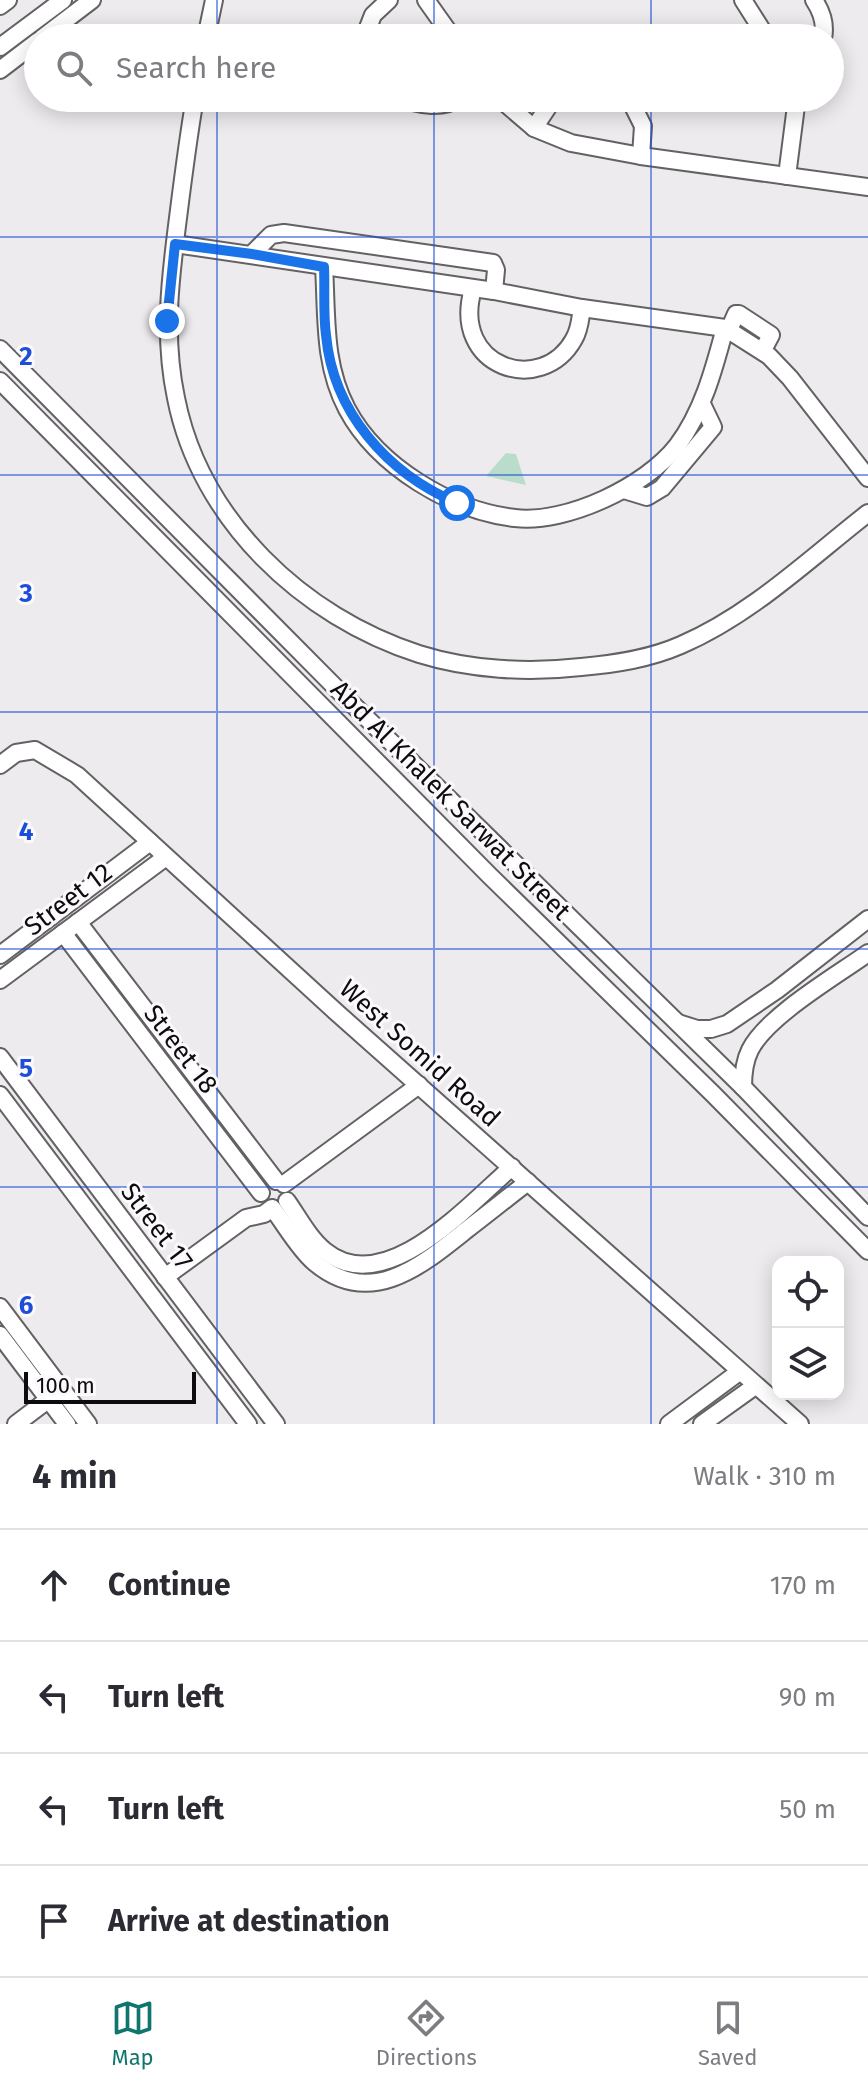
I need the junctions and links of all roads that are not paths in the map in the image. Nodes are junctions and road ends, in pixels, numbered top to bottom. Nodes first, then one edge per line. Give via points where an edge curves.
1 (8, 0) edge
2 (63, 0) edge
3 (92, 0) edge
4 (214, 0) edge
5 (389, 0) edge
6 (426, 0) edge
7 (743, 0) edge
8 (814, 0) edge
9 (0, 6) edge
10 (31, 24) edge
11 (60, 24) edge
12 (209, 24) edge
13 (369, 24) edge
14 (443, 24) edge
15 (758, 24) edge
16 (824, 24) edge
17 (24, 29) edge
18 (0, 47) edge
19 (24, 51) edge
20 (0, 70) edge
21 (193, 112) edge
22 (515, 112) edge
23 (545, 112) edge
24 (636, 112) edge
25 (795, 112) edge
26 (534, 128) junction
27 (641, 156) junction
28 (787, 176) junction
29 (868, 187) edge
30 (175, 244) junction
31 (252, 254) junction
32 (324, 267) junction
33 (473, 289) junction
34 (494, 291) junction
35 (582, 308) junction
36 (727, 329) junction
37 (0, 349) edge
38 (0, 381) edge
39 (868, 478) edge
40 (868, 513) edge
41 (0, 765) edge
42 (150, 842) junction
43 (507, 856) junction
44 (166, 857) junction
45 (490, 876) junction
46 (868, 919) edge
47 (78, 922) junction
48 (63, 933) junction
49 (0, 955) edge
50 (867, 956) edge
51 (0, 980) edge
52 (777, 990) junction
53 (791, 1007) junction
54 (677, 1023) junction
55 (0, 1057) edge
56 (419, 1085) junction
57 (743, 1087) junction
58 (0, 1095) edge
59 (512, 1167) junction
60 (528, 1182) junction
61 (273, 1196) junction
62 (868, 1217) edge
63 (868, 1251) edge
64 (165, 1277) junction
65 (0, 1307) edge
66 (0, 1335) edge
67 (739, 1372) junction
68 (755, 1386) junction
69 (62, 1406) edge
70 (269, 1422) edge
71 (16, 1424) edge
72 (45, 1424) edge
73 (88, 1424) edge
74 (248, 1424) edge
75 (669, 1424) edge
76 (702, 1424) edge
77 (800, 1424) edge

1 - 9 street
2 - 10 street
3 - 11 street
4 - 12 street
5 - 13 street
6 - 14 street
7 - 15 street
8 - 16 street
17 - 18 street
19 - 20 street
21 - 30 street
22 - 26 street
23 - 26 street
24 - 27 street via 643,126
25 - 28 street
26 - 27 street via 571,143
27 - 28 street
28 - 29 street
30 - 31 street
30 - 40 street via 167,321 176,400 200,470 225,513 289,583 317,604 419,654 549,671 625,663 679,646 728,622
31 - 32 street
31 - 34 street via 271,235 284,233 493,263
32 - 33 street
32 - 36 street via 325,332 348,411 405,473 476,510 517,518 565,512 624,490 647,497 662,488 713,427 702,404
33 - 34 street
33 - 35 street via 467,309 469,330 478,348 513,369 534,369 566,351
34 - 35 street
35 - 36 street
36 - 39 street via 763,350 790,378
37 - 43 street, Abd Al Khalek Sarwat Street
38 - 45 street, Abd Al Khalek Sarwat Street
41 - 42 street, West Somid Road via 26,750 47,755 77,775
42 - 44 street, West Somid Road
42 - 49 street, Street 12
43 - 45 street
43 - 54 street, Abd Al Khalek Sarwat Street
44 - 47 street, Street 12
44 - 56 street, West Somid Road
45 - 63 street, Abd Al Khalek Sarwat Street
46 - 52 street
47 - 48 street, Street 12
47 - 61 street, Street 18
48 - 51 street, Street 12
48 - 61 street, Street 18
50 - 53 street
52 - 53 street
52 - 54 street via 727,1024 697,1029
53 - 57 street via 752,1046
54 - 57 street, Abd Al Khalek Sarwat Street
55 - 64 street, Street 17
56 - 59 street, West Somid Road
56 - 61 street
57 - 62 street, Abd Al Khalek Sarwat Street
58 - 74 street, Street 17
59 - 60 street, West Somid Road
59 - 61 street, Street 18 via 426,1240 389,1262 368,1265 325,1251
60 - 61 street, Street 18 via 410,1272 366,1283 330,1274 312,1261
60 - 67 street, West Somid Road
61 - 64 street via 254,1204 246,1218
64 - 70 street, Street 17
65 - 69 street
66 - 69 street
67 - 68 street, West Somid Road
67 - 75 street
68 - 76 street
68 - 77 street, West Somid Road
69 - 71 street
69 - 72 street
69 - 73 street

